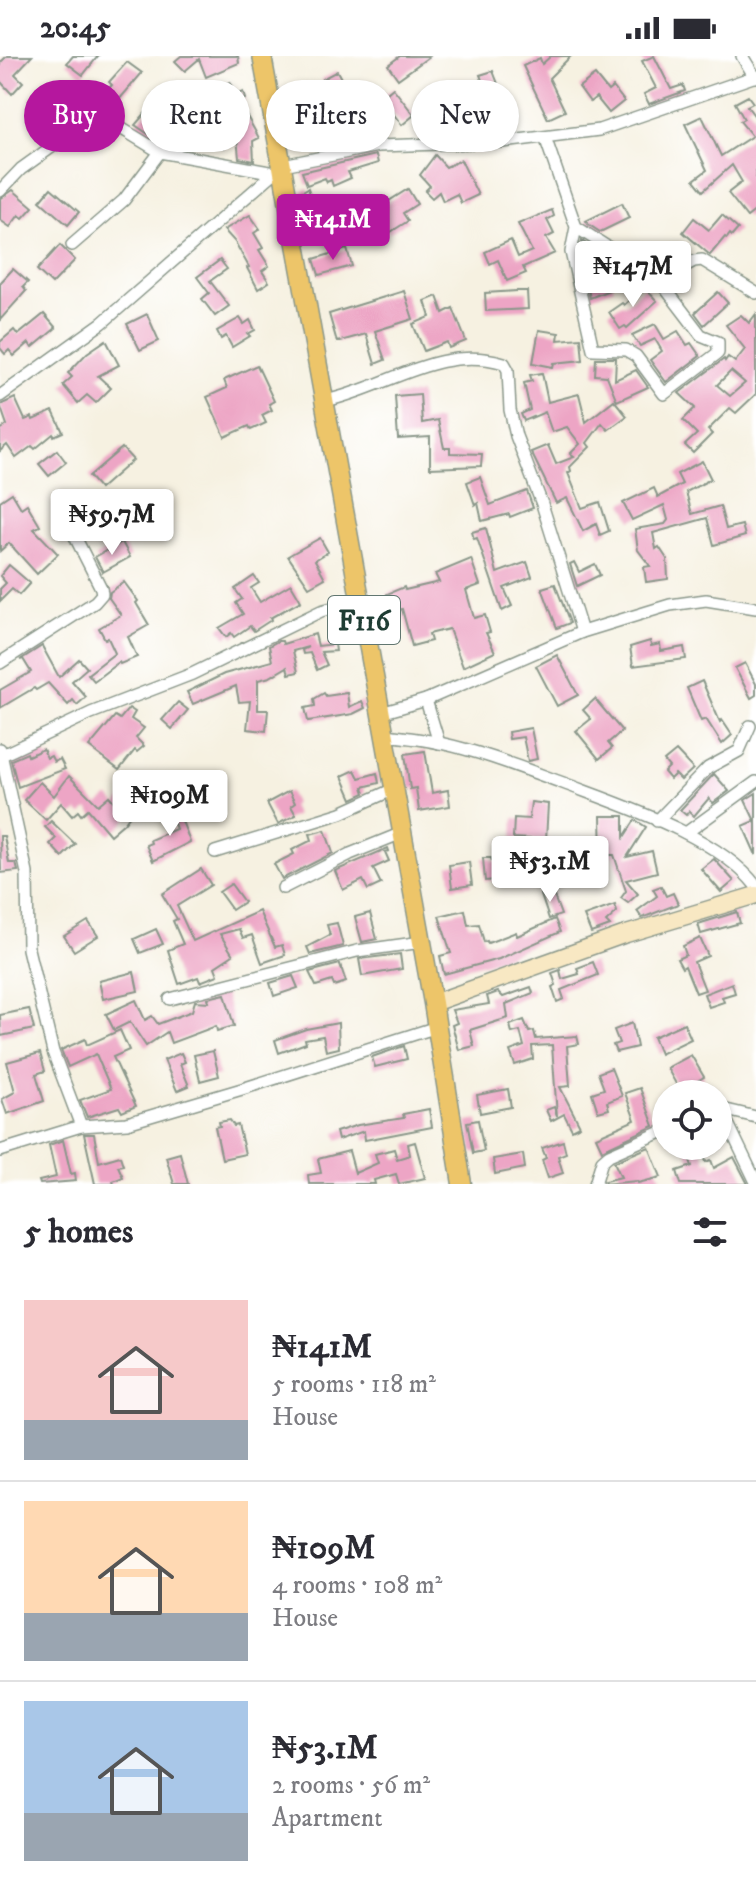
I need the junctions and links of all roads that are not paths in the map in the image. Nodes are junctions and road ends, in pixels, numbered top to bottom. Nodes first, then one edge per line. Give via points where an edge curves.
1 (262, 56) edge
2 (742, 56) edge
3 (755, 76) edge
4 (545, 137) junction
5 (141, 140) edge
6 (160, 152) joint
7 (279, 169) junction
8 (0, 191) edge
9 (576, 227) junction
10 (72, 245) dead end
11 (659, 280) junction
12 (756, 293) edge
13 (0, 396) edge
14 (325, 401) junction
15 (66, 519) dead end
16 (361, 600) junction
17 (756, 608) edge
18 (582, 632) junction
19 (0, 663) edge
20 (426, 700) junction
21 (381, 713) junction
22 (750, 726) dead end
23 (385, 735) junction
24 (439, 743) junction
25 (1, 753) edge
26 (756, 782) edge
27 (394, 789) junction
28 (657, 821) junction
29 (402, 833) junction
30 (686, 833) junction
31 (215, 852) dead end
32 (283, 888) dead end
33 (755, 895) edge
34 (422, 942) junction
35 (170, 999) dead end
36 (433, 1003) junction
37 (437, 1027) junction
38 (732, 1110) edge
39 (754, 1115) edge
40 (81, 1126) junction
41 (732, 1133) edge
42 (652, 1136) edge
43 (0, 1151) edge
44 (756, 1182) edge
45 (462, 1184) edge
46 (595, 1184) edge

1 - 7 main road, F116
2 - 3 street
3 - 4 street via 599,130
4 - 7 street via 378,146
4 - 9 street
5 - 8 street via 95,116 21,169
6 - 7 street
6 - 10 street via 124,200
7 - 13 street via 102,323
7 - 14 main road, F116
9 - 11 street
9 - 11 street via 571,252 593,349 626,350 636,356 664,394 720,348 701,335
11 - 12 street via 702,260
14 - 16 main road, F116
14 - 18 street via 425,365 466,357 504,363 516,436
15 - 19 street via 102,594
16 - 21 main road, F116
16 - 25 street via 321,611 192,674
17 - 18 street via 706,600 682,603
18 - 20 street
20 - 21 street
20 - 24 street
21 - 23 main road, F116
22 - 28 street via 739,751 708,768
23 - 24 street
23 - 27 main road, F116
24 - 28 street via 530,769
25 - 40 street via 27,873 28,949 53,1052
26 - 30 street
27 - 29 main road, F116
27 - 31 street via 341,813
28 - 30 street
29 - 32 street
29 - 34 main road, F116
30 - 33 street via 739,866
33 - 36 street via 623,935
34 - 35 street via 357,951
34 - 36 main road, F116
36 - 37 main road, F116
37 - 40 street via 127,1123
37 - 45 main road, F116
38 - 39 street
40 - 43 street
41 - 44 street
42 - 46 street via 609,1155

